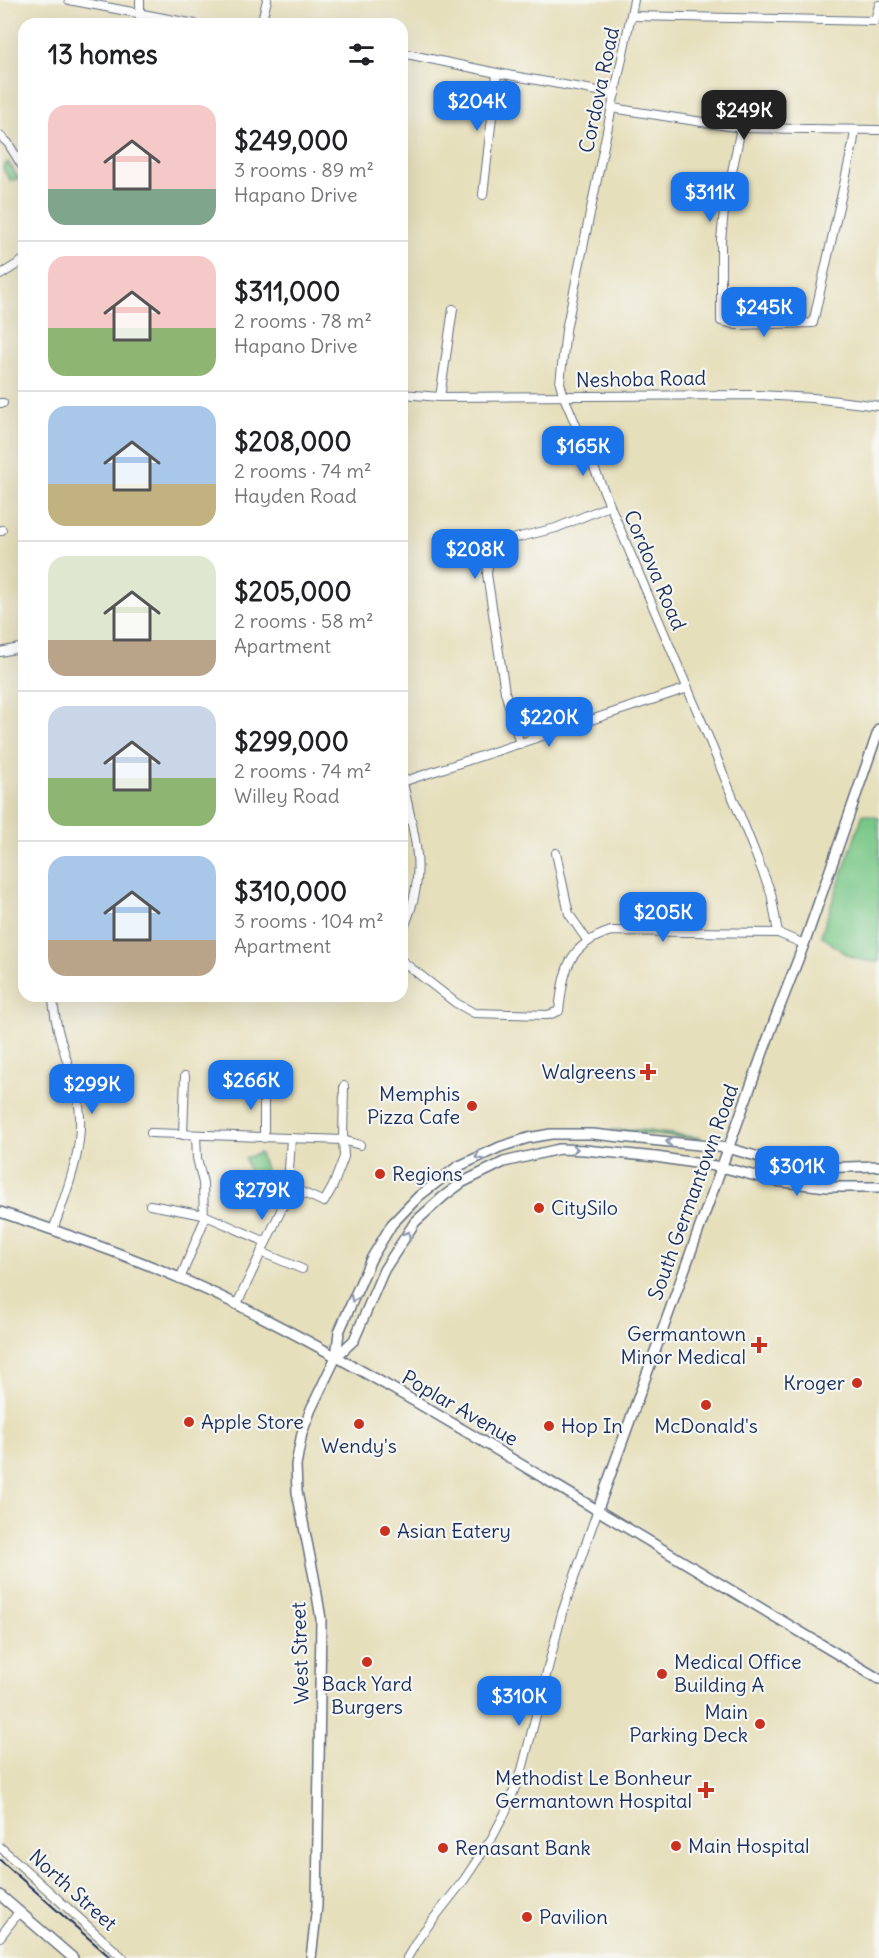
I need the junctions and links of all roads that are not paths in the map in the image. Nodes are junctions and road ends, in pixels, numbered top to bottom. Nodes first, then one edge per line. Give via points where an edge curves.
1 (69, 0) edge
2 (140, 0) edge
3 (267, 0) edge
4 (634, 0) edge
5 (879, 5) edge
6 (140, 13) junction
7 (631, 16) junction
8 (140, 18) edge
9 (165, 18) edge
10 (262, 18) edge
11 (408, 54) edge
12 (497, 73) junction
13 (615, 94) junction
14 (612, 108) junction
15 (741, 128) junction
16 (855, 130) junction
17 (879, 130) edge
18 (0, 136) edge
19 (18, 159) edge
20 (483, 195) dead end
21 (18, 264) edge
22 (0, 275) edge
23 (453, 309) dead end
24 (408, 394) edge
25 (440, 397) junction
26 (564, 397) junction
27 (879, 406) edge
28 (609, 506) junction
29 (18, 648) edge
30 (0, 652) edge
31 (688, 688) junction
32 (879, 729) edge
33 (520, 744) junction
34 (408, 780) edge
35 (408, 809) edge
36 (556, 853) dead end
37 (408, 918) edge
38 (777, 933) junction
39 (587, 940) junction
40 (804, 944) junction
41 (408, 966) edge
42 (54, 1002) edge
43 (185, 1076) dead end
44 (264, 1084) dead end
45 (344, 1086) dead end
46 (151, 1133) dead end
47 (183, 1135) junction
48 (195, 1135) junction
49 (264, 1138) junction
50 (291, 1138) junction
51 (343, 1140) junction
52 (360, 1145) dead end
53 (728, 1148) junction
54 (879, 1166) edge
55 (721, 1167) junction
56 (288, 1186) junction
57 (879, 1187) edge
58 (150, 1205) dead end
59 (0, 1212) edge
60 (204, 1215) junction
61 (53, 1230) junction
62 (266, 1242) junction
63 (261, 1252) junction
64 (302, 1269) dead end
65 (180, 1279) junction
66 (237, 1305) junction
67 (336, 1357) junction
68 (598, 1509) junction
69 (879, 1679) edge
70 (0, 1847) edge
71 (0, 1895) edge
72 (19, 1912) junction
73 (0, 1937) edge
74 (73, 1958) edge
75 (123, 1958) edge
76 (310, 1958) edge
77 (407, 1958) edge

1 - 6 street
2 - 6 street
3 - 10 street
4 - 7 street, Cordova Road
5 - 7 street via 875,21
6 - 8 street
6 - 9 street
7 - 13 street, Cordova Road
11 - 12 street
12 - 13 street
12 - 20 street
13 - 14 street, Cordova Road
14 - 15 street
14 - 26 street, Cordova Road via 563,350 560,383
15 - 16 street
15 - 16 street via 721,240 722,321 736,325 813,323
16 - 17 street
18 - 19 street
21 - 22 street
23 - 25 street
24 - 25 street, Neshoba Road
25 - 26 street, Neshoba Road
26 - 27 street, Neshoba Road via 759,395
26 - 28 street, Cordova Road
28 - 31 street, Cordova Road
28 - 33 street via 556,528 512,539 501,544 489,558 487,574 505,692
29 - 30 street
31 - 33 street
31 - 38 street, Cordova Road via 771,893
32 - 40 main road, South Germantown Road
33 - 34 street
35 - 37 street via 419,859 418,882
36 - 39 street via 569,914
38 - 39 street via 629,930 611,931
38 - 40 street
39 - 41 street via 566,969 559,1011 548,1016 474,1012
40 - 53 main road, South Germantown Road
42 - 61 street via 80,1121 77,1153
43 - 47 street
44 - 49 street
45 - 51 street
46 - 47 street
47 - 48 street
48 - 49 street
48 - 60 street
49 - 50 street
50 - 51 street
50 - 56 street
51 - 52 street
51 - 56 street via 344,1157 324,1202
53 - 54 main road via 787,1166
53 - 55 main road, South Germantown Road
53 -> 67 main road via 601,1134 551,1134 500,1147 457,1167 419,1196 392,1224 371,1259 339,1332
55 - 57 main road via 775,1181
67 -> 55 main road via 354,1340 384,1270 416,1222 463,1182 504,1161 545,1151 585,1150
55 - 68 main road, South Germantown Road
56 - 62 street
58 - 60 street
59 - 61 main road, Poplar Avenue
60 - 62 street
60 - 65 street
61 - 65 main road, Poplar Avenue
62 - 63 street
63 - 64 street
63 - 66 street
65 - 66 main road, Poplar Avenue
66 - 67 main road, Poplar Avenue
67 - 68 main road, Poplar Avenue
67 - 76 main road, West Street via 302,1433 296,1465 297,1492 321,1619 317,1906
68 - 69 main road, Poplar Avenue
68 - 77 street, South Germantown Road via 562,1613 522,1770 505,1813 464,1880
70 - 75 street, North Street
71 - 72 main road
72 - 73 street
72 - 74 main road

